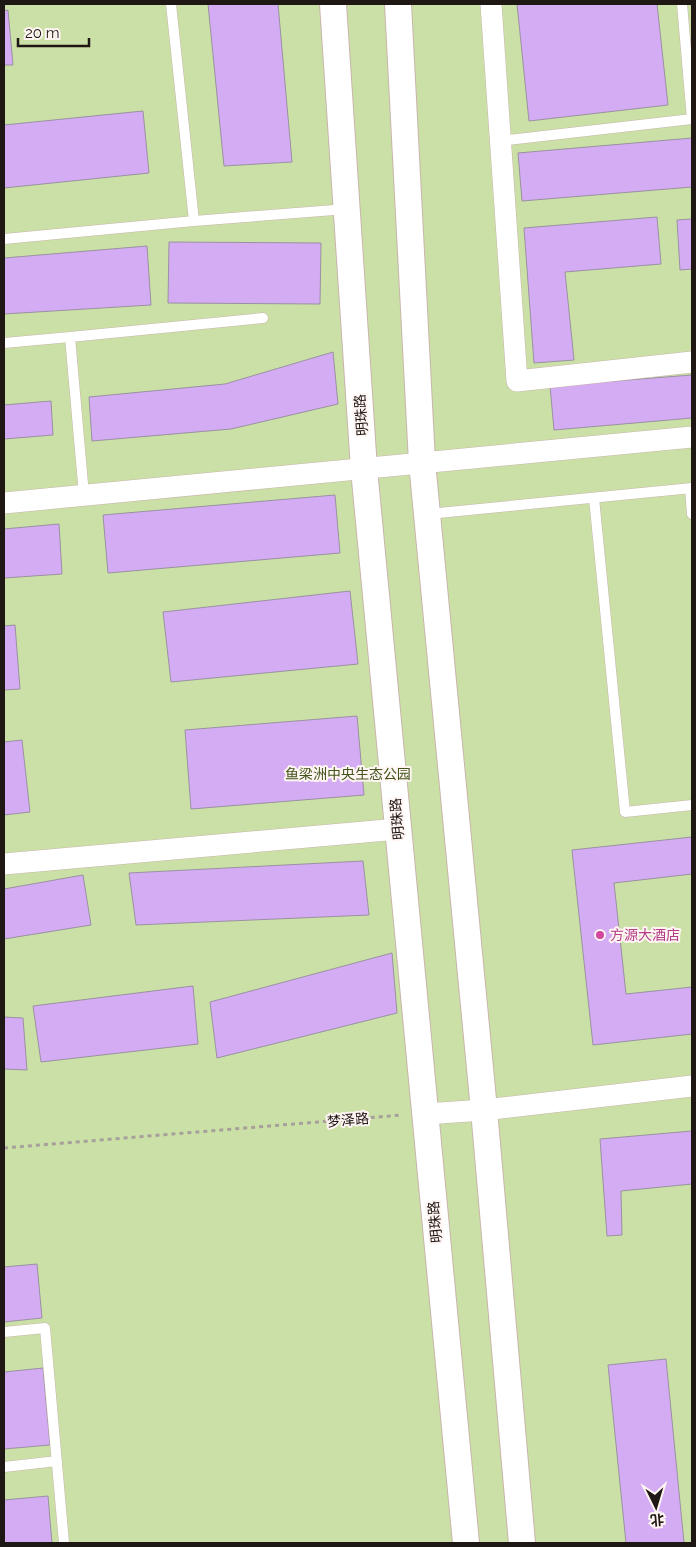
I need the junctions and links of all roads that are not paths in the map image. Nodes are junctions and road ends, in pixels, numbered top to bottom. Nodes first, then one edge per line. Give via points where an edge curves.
1 (171, 4) edge
2 (333, 4) edge
3 (398, 4) edge
4 (490, 4) edge
5 (682, 4) edge
6 (500, 141) junction
7 (348, 209) junction
8 (194, 221) junction
9 (4, 239) edge
10 (263, 318) dead end
11 (70, 336) junction
12 (4, 343) edge
13 (692, 362) edge
14 (692, 437) edge
15 (422, 462) junction
16 (364, 469) junction
17 (691, 488) edge
18 (84, 495) junction
19 (594, 498) junction
20 (4, 503) edge
21 (692, 514) edge
22 (427, 515) junction
23 (692, 805) edge
24 (398, 830) junction
25 (4, 864) edge
26 (692, 1086) edge
27 (484, 1110) junction
28 (425, 1114) junction
29 (4, 1332) edge
30 (57, 1461) junction
31 (4, 1467) edge
32 (64, 1543) edge
33 (466, 1543) edge
34 (522, 1543) edge

1 - 8 lane
2 - 7 street, 明珠路
3 - 15 street
4 - 6 street
5 - 6 lane via 692,119
6 - 13 street via 517,381
7 - 8 lane
7 - 16 street, 明珠路
8 - 9 lane
10 - 11 lane
11 - 12 lane
11 - 18 lane
14 - 15 street
15 - 16 street
15 - 22 street
16 - 18 street
16 - 24 street, 明珠路
17 - 19 lane
17 - 21 lane
18 - 20 street
19 - 22 lane
19 - 23 lane via 625,812
22 - 27 street
24 - 25 street
24 - 28 street, 明珠路
26 - 27 street
27 - 28 street
27 - 34 street
28 - 33 street, 明珠路
29 - 30 lane via 45,1328
30 - 31 lane
30 - 32 lane

